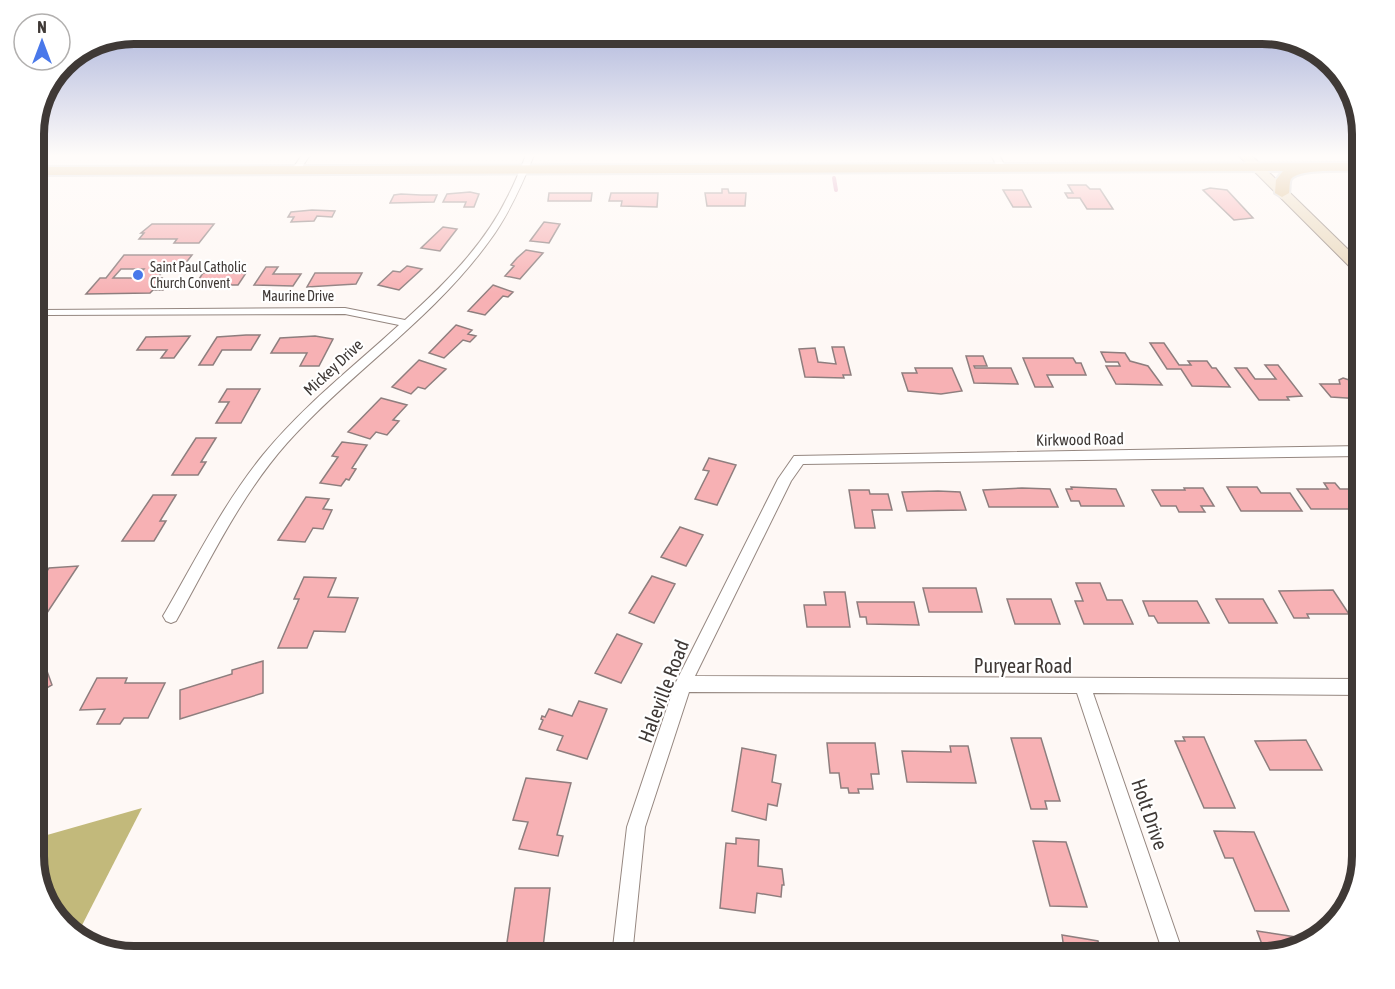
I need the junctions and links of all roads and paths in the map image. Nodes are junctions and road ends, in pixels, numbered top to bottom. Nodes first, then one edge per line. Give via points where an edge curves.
1 (508, 201) edge
2 (1290, 201) edge
3 (1352, 261) edge
4 (45, 312) dead end
5 (406, 323) junction
6 (1352, 451) edge
7 (799, 459) joint
8 (171, 616) dead end
9 (683, 684) junction
10 (1083, 687) junction
11 (1352, 687) edge
12 (623, 946) edge
13 (1171, 946) edge

1 - 5 street, Mickey Drive via 494,231 466,268
2 - 3 main road
4 - 5 street, Maurine Drive via 345,311
5 - 8 street, Mickey Drive via 333,388 270,456
6 - 7 street, Kirkwood Road
7 - 9 street, Haleville Road via 785,479
9 - 10 street, Puryear Road
9 - 12 street, Haleville Road via 636,827
10 - 11 street, Puryear Road
10 - 13 street, Holt Drive

